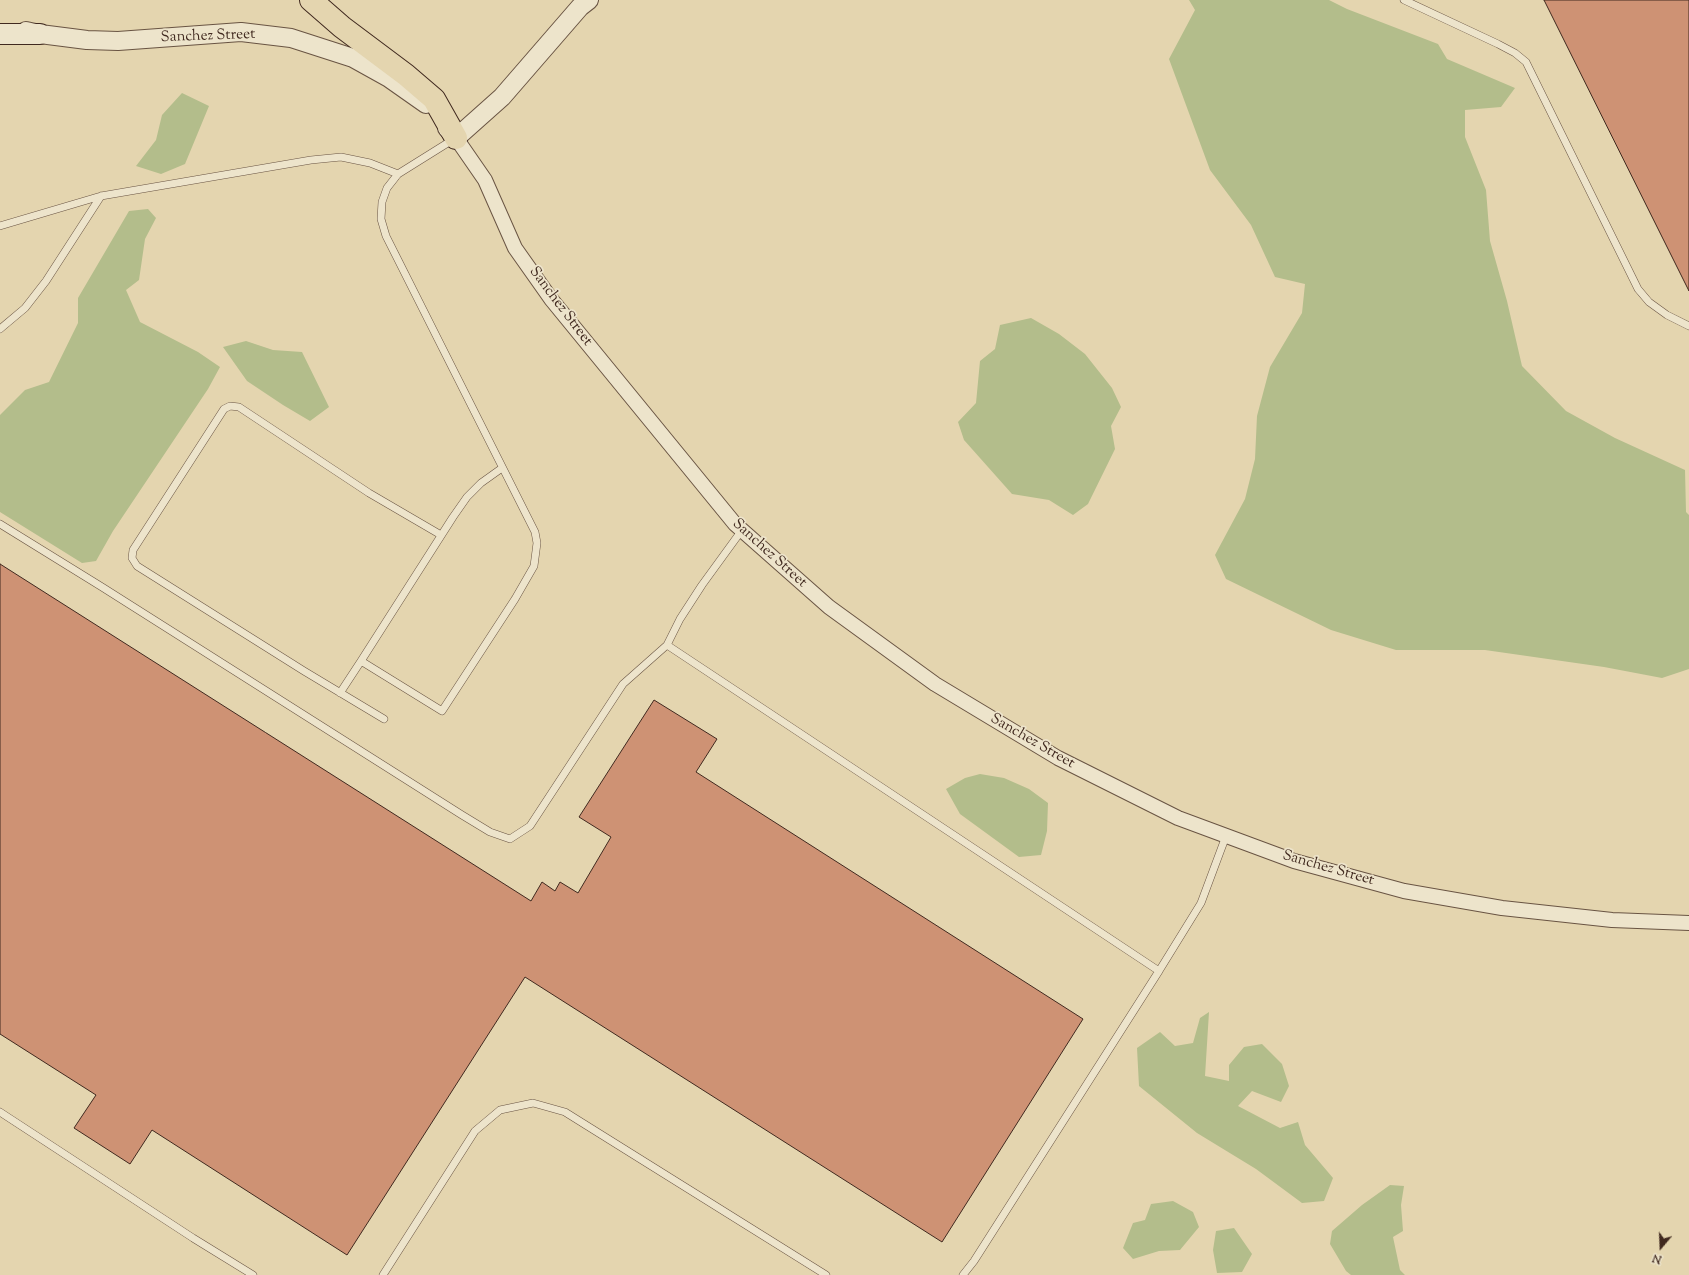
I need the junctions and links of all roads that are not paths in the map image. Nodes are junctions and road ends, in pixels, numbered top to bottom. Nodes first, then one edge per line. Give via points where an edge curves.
1 (311, 0) edge
2 (589, 0) edge
3 (1404, 0) edge
4 (0, 24) edge
5 (0, 34) edge
6 (40, 34) junction
7 (456, 138) junction
8 (398, 174) junction
9 (101, 196) junction
10 (0, 226) edge
11 (1689, 326) edge
12 (0, 329) edge
13 (502, 468) junction
14 (0, 524) edge
15 (742, 530) junction
16 (441, 535) junction
17 (667, 645) junction
18 (361, 661) junction
19 (340, 693) junction
20 (384, 719) dead end
21 (1226, 836) junction
22 (1689, 923) edge
23 (1159, 971) junction
24 (0, 1112) edge
25 (253, 1275) edge
26 (383, 1275) edge
27 (826, 1275) edge
28 (963, 1275) edge

1 - 7 highway via 434,99
2 - 7 street via 580,7 502,97
3 - 11 lane via 1498,44 1526,62 1638,289 1649,302
4 - 6 street, Sanchez Street
5 - 6 main road
6 - 7 street, Sanchez Street via 110,41 241,32 291,38 353,58 389,78 422,100
7 - 8 lane
7 - 15 street, Sanchez Street via 485,180 515,248 551,299
8 - 9 lane via 370,163 341,157
8 - 13 lane via 387,188 382,202 381,219 386,236
9 - 10 lane
9 - 12 lane via 42,286 25,308
13 - 16 lane via 481,483 468,497
13 - 18 lane via 535,532 537,543 534,566 442,711
14 - 17 lane via 473,822 510,839 530,826 623,684
15 - 17 lane via 702,585
15 - 21 street, Sanchez Street via 829,607 935,684 1058,758 1178,818
16 - 18 lane
16 - 19 lane via 369,493 239,408 230,406 224,409 133,550 132,558 136,566
17 - 23 lane
18 - 19 lane
19 - 20 lane
21 - 22 street, Sanchez Street via 1294,861 1404,890 1502,908 1612,920
21 - 23 lane via 1201,903
23 - 28 lane
24 - 25 lane
26 - 27 lane via 475,1131 500,1110 533,1103 566,1112

